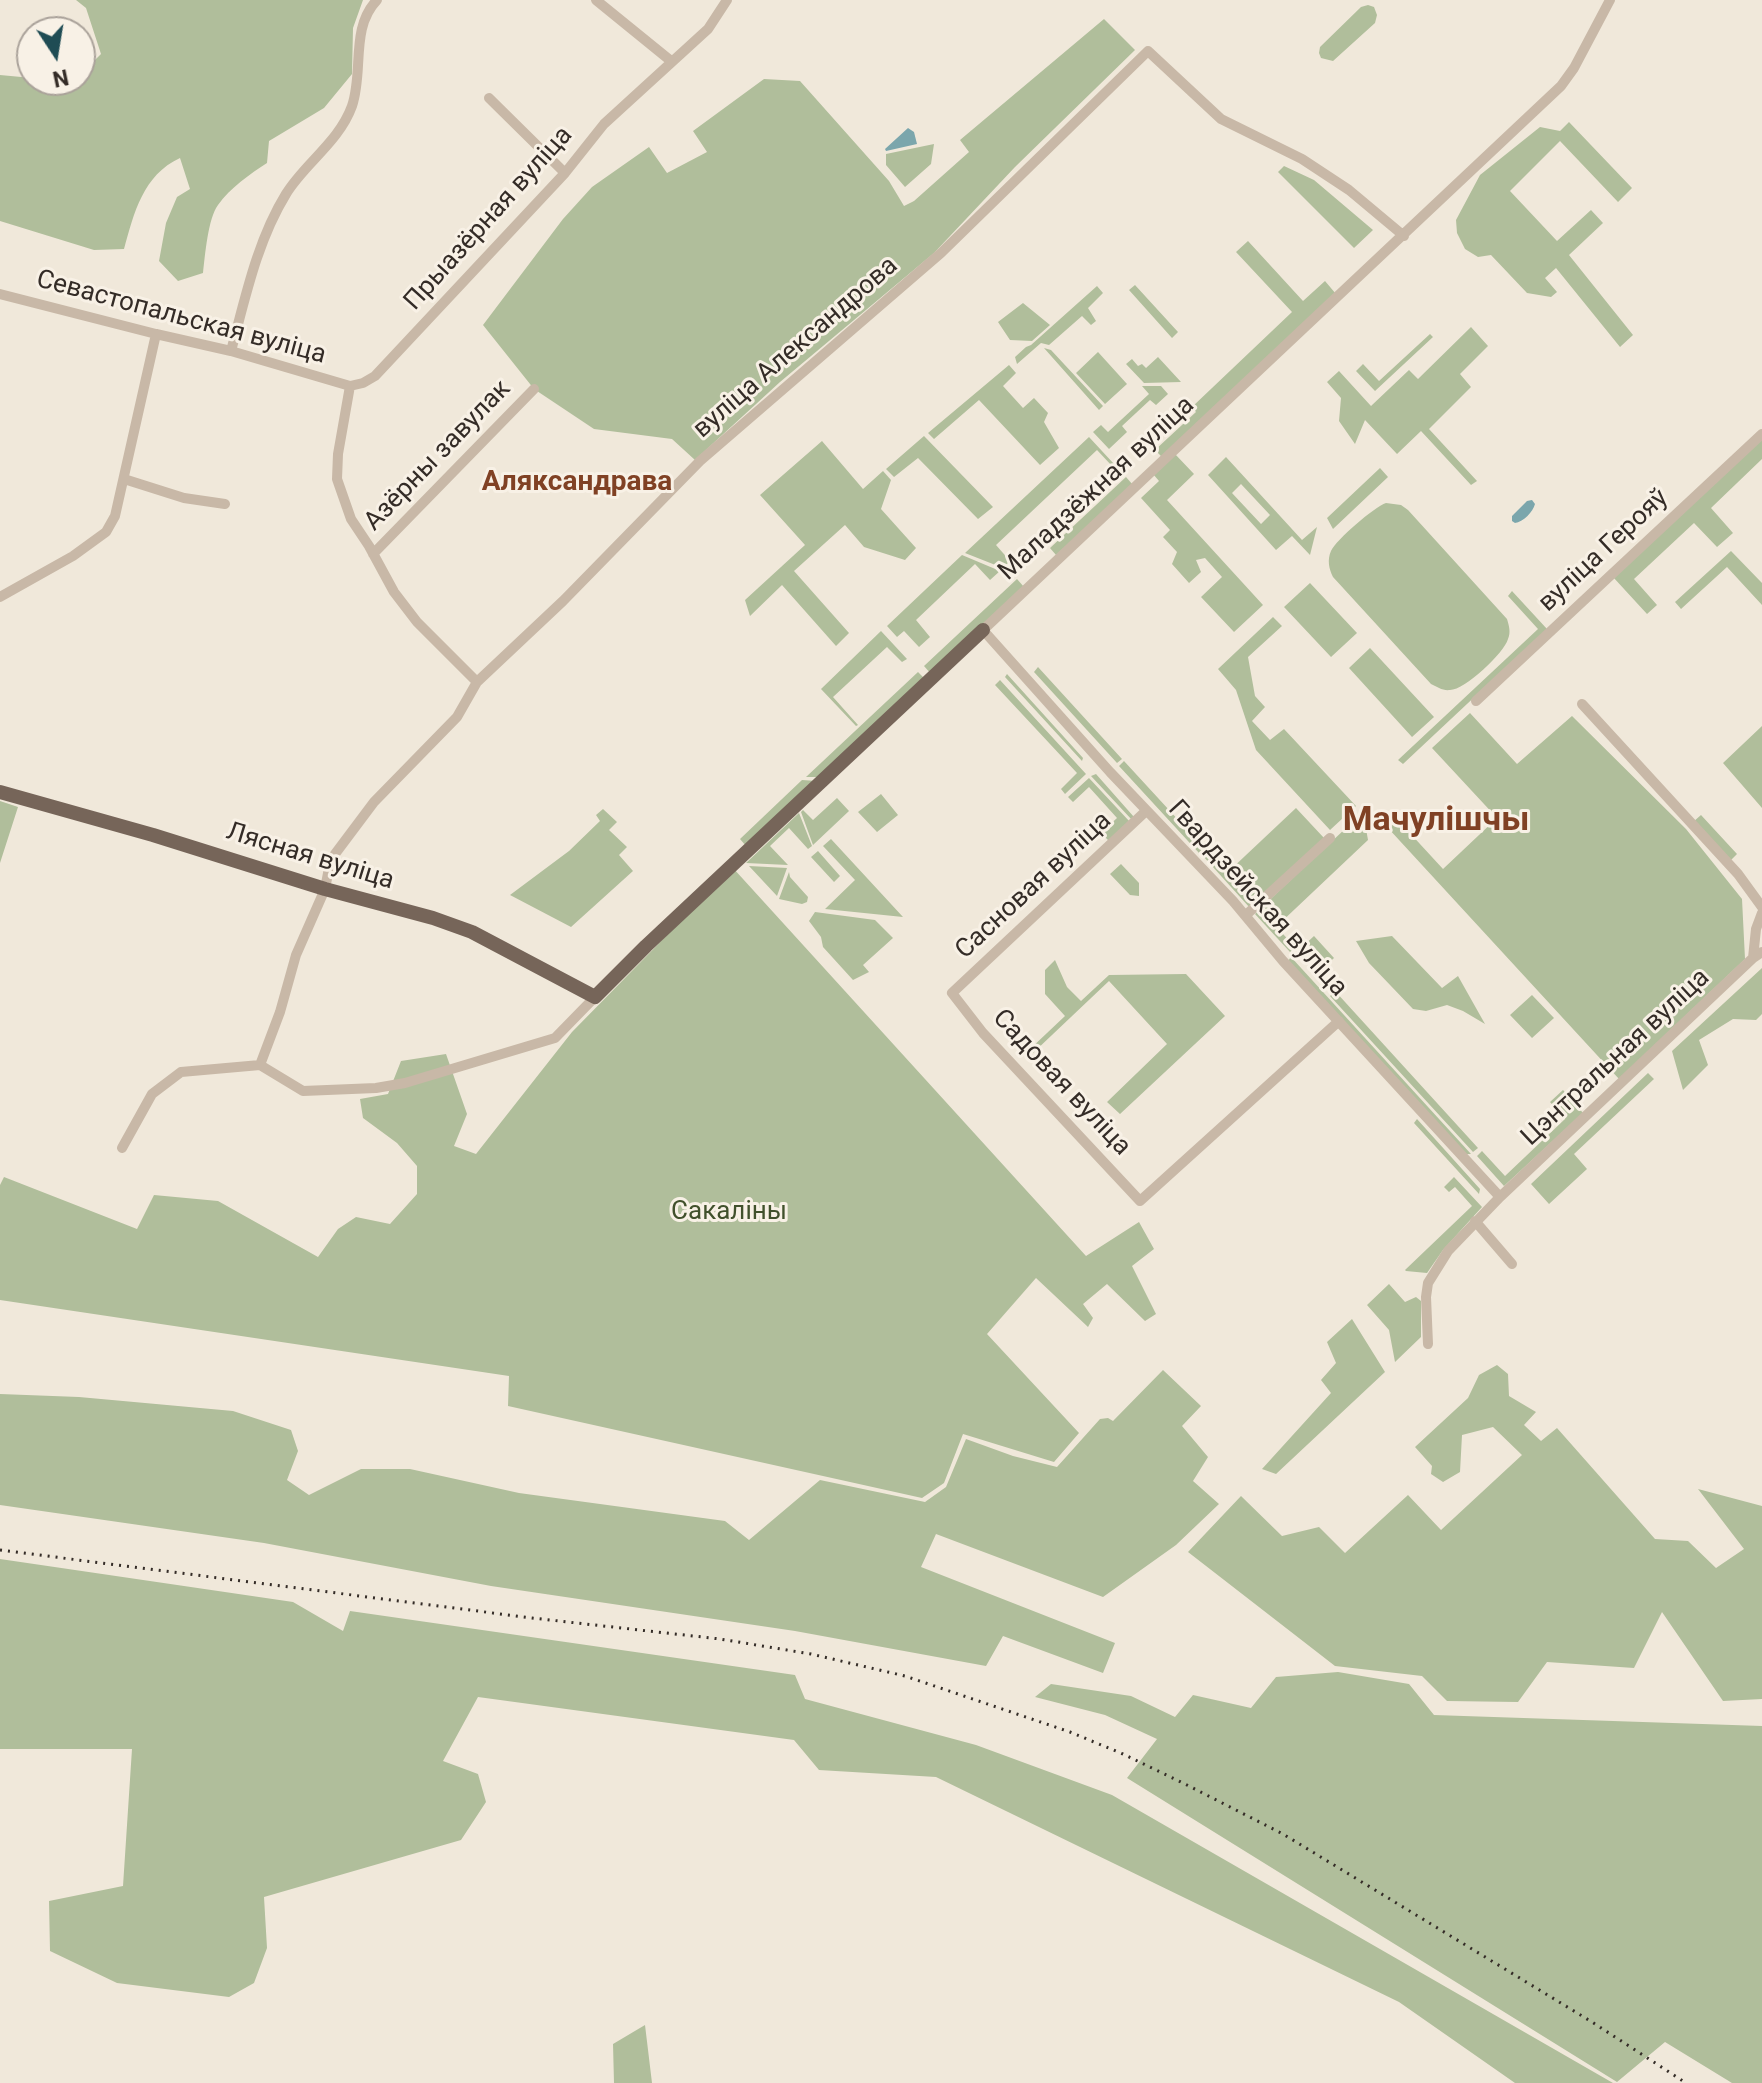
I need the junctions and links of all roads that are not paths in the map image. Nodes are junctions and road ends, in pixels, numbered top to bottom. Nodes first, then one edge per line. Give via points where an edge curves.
1 (377, 0) edge
2 (596, 0) edge
3 (727, 0) edge
4 (1610, 0) edge
5 (671, 61) junction
6 (489, 98) dead end
7 (565, 173) junction
8 (1404, 236) junction
9 (0, 294) edge
10 (156, 334) junction
11 (231, 351) junction
12 (350, 386) junction
13 (534, 389) dead end
14 (1762, 434) edge
15 (124, 479) junction
16 (225, 504) dead end
17 (373, 554) junction
18 (0, 597) edge
19 (983, 630) junction
20 (477, 682) junction
21 (1476, 701) dead end
22 (1582, 704) dead end
23 (0, 792) edge
24 (1146, 811) junction
25 (1330, 838) dead end
26 (325, 889) junction
27 (1762, 907) edge
28 (1762, 913) edge
29 (1246, 915) junction
30 (1758, 955) edge
31 (952, 993) joint
32 (595, 997) junction
33 (1339, 1021) junction
34 (260, 1065) junction
35 (122, 1148) dead end
36 (1500, 1197) junction
37 (1475, 1221) junction
38 (1512, 1264) dead end
39 (1428, 1344) dead end

1 - 11 street via 367,10 360,32 352,108 287,192 268,228
2 - 5 street
3 - 5 street, Прыазёрная вуліца via 708,29
4 - 8 street, Маладзёжная вуліца via 1561,86
5 - 7 street, Прыазёрная вуліца via 604,124
6 - 7 street
7 - 12 street, Прыазёрная вуліца via 375,376
8 - 19 street, Маладзёжная вуліца
8 - 20 street, вуліца Александрова via 1302,159 1221,119 1148,51 941,253 700,461
9 - 10 street, Севастопальская вуліца
10 - 11 street, Севастопальская вуліца
10 - 15 street
11 - 12 street, Севастопальская вуліца
12 - 17 street via 337,479 351,519
13 - 17 street, Азёрны завулак
14 - 21 street, вуліца Герояў
15 - 16 street via 184,498
15 - 18 street via 106,532
17 - 20 street via 417,622
19 - 24 street, Гвардзейская вуліца
19 - 32 main road, Маладзёжная вуліца
20 - 26 street, вуліца Александрова via 457,717 374,802 335,854
22 - 27 street
23 - 26 main road, Лясная вуліца
24 - 29 street, Гвардзейская вуліца
24 - 31 street, Сасновая вуліца
25 - 29 street
26 - 32 main road, Лясная вуліца via 472,932
26 - 34 street, вуліца Александрова via 296,955
28 - 30 street via 1756,929
29 - 33 street, Гвардзейская вуліца
30 - 36 street, Цэнтральная вуліца
31 - 33 street, Садовая вуліца via 1140,1201
32 - 34 street via 555,1038 405,1083 303,1091
33 - 36 street, Гвардзейская вуліца
34 - 35 street via 181,1072 152,1094
36 - 37 street, Цэнтральная вуліца
37 - 38 street
37 - 39 street, Цэнтральная вуліца via 1428,1283

